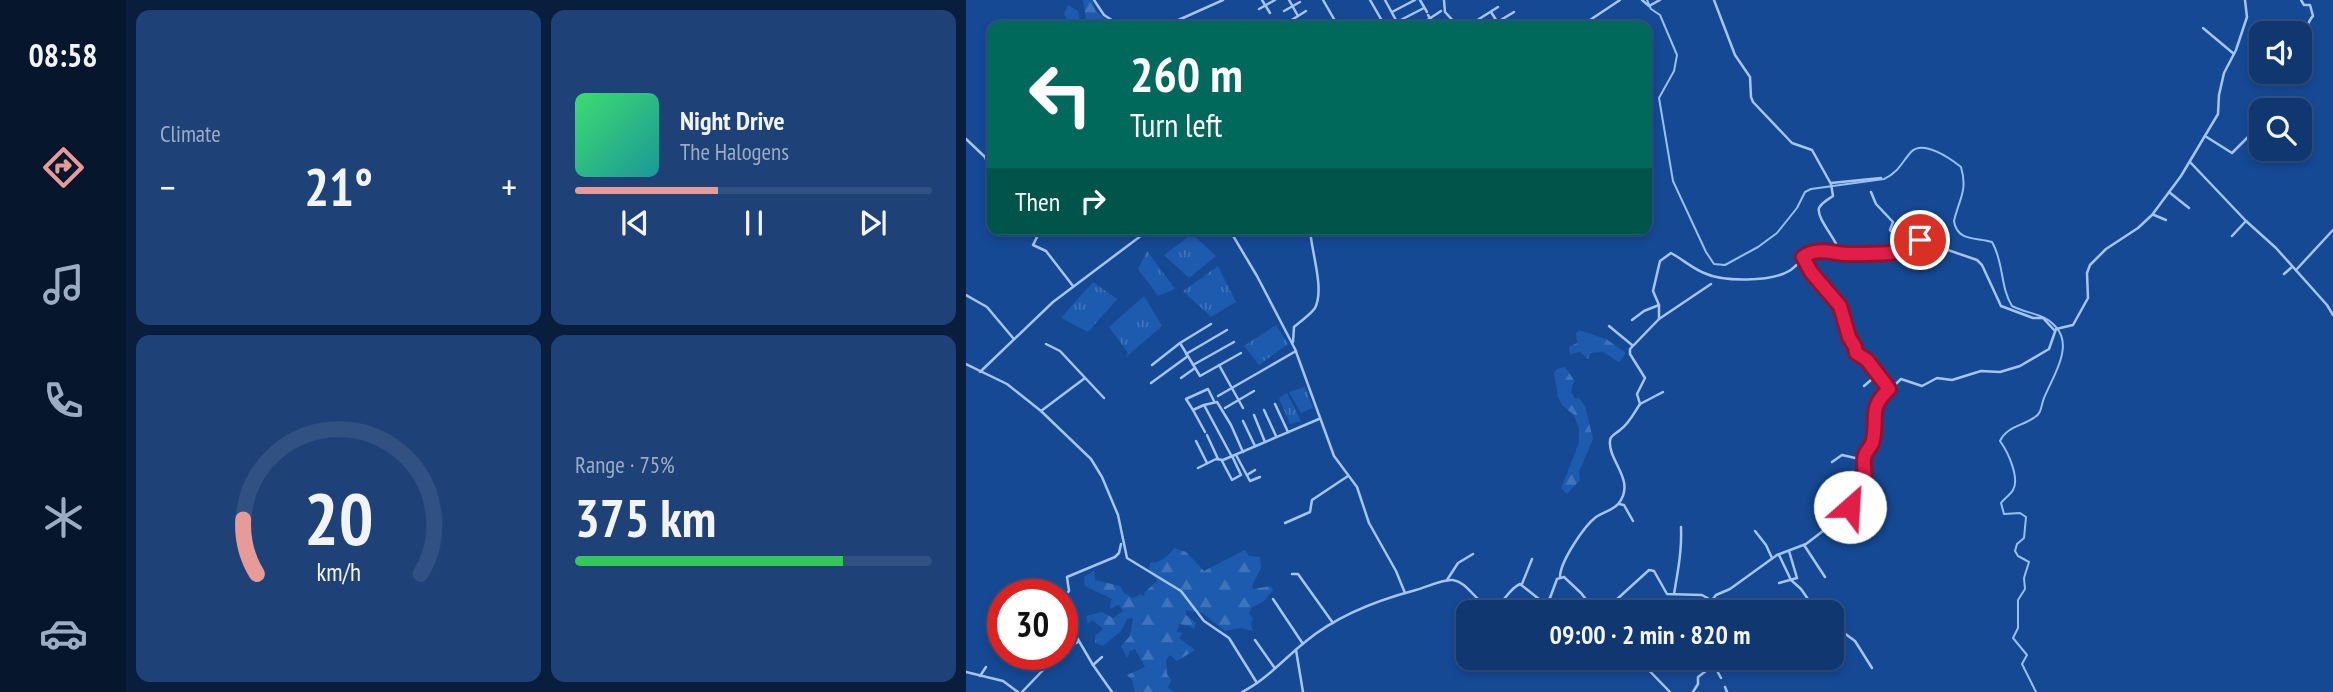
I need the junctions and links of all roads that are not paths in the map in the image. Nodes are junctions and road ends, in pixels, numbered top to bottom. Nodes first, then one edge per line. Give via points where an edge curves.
1 (1094, 0) edge
2 (1223, 0) edge
3 (1262, 0) edge
4 (1275, 0) edge
5 (1289, 0) edge
6 (1323, 0) edge
7 (1370, 0) edge
8 (1385, 0) edge
9 (1415, 0) edge
10 (1420, 0) edge
11 (1444, 0) edge
12 (1620, 0) edge
13 (1642, 0) edge
14 (1660, 0) edge
15 (1714, 0) edge
16 (2245, 0) edge
17 (2301, 0) edge
18 (1300, 2) dead end
19 (1406, 4) junction
20 (1651, 4) edge
21 (1265, 5) junction
22 (1293, 6) junction
23 (1424, 8) junction
24 (1498, 8) dead end
25 (1259, 9) dead end
26 (1284, 11) dead end
27 (1306, 11) dead end
28 (1441, 11) dead end
29 (1392, 12) junction
30 (1491, 12) junction
31 (1514, 12) dead end
32 (1270, 13) dead end
33 (1412, 14) junction
34 (1428, 15) junction
35 (1298, 16) junction
36 (1112, 21) edge
37 (1176, 21) edge
38 (1290, 21) dead end
39 (1335, 21) edge
40 (1384, 21) edge
41 (1396, 21) edge
42 (1399, 21) edge
43 (1424, 21) edge
44 (1433, 21) edge
45 (1453, 21) edge
46 (1476, 21) edge
47 (1497, 21) edge
48 (1503, 21) edge
49 (1588, 21) edge
50 (2309, 21) edge
51 (2203, 28) dead end
52 (2234, 54) junction
53 (2204, 136) junction
54 (2249, 136) dead end
55 (966, 139) edge
56 (987, 162) edge
57 (2190, 162) junction
58 (1881, 178) dead end
59 (1831, 185) junction
60 (1871, 192) dead end
61 (2169, 192) junction
62 (2189, 208) dead end
63 (2153, 214) junction
64 (2166, 220) dead end
65 (2246, 221) junction
66 (2333, 230) edge
67 (1038, 235) edge
68 (1142, 235) edge
69 (1233, 235) edge
70 (1311, 235) edge
71 (2232, 236) dead end
72 (1919, 240) junction
73 (1904, 247) junction
74 (1840, 253) junction
75 (1803, 257) junction
76 (1918, 260) dead end
77 (2294, 269) junction
78 (2284, 274) dead end
79 (1711, 284) dead end
80 (1073, 286) junction
81 (966, 295) edge
82 (2333, 302) edge
83 (1659, 305) junction
84 (2328, 307) junction
85 (2333, 315) edge
86 (1659, 319) junction
87 (1632, 320) dead end
88 (1211, 324) dead end
89 (1609, 326) dead end
90 (2056, 329) junction
91 (1227, 330) dead end
92 (1013, 338) junction
93 (1234, 342) dead end
94 (1180, 343) junction
95 (1046, 344) dead end
96 (1293, 345) junction
97 (1632, 345) junction
98 (1296, 351) junction
99 (1241, 353) dead end
100 (1187, 355) junction
101 (966, 365) edge
102 (1152, 365) dead end
103 (1219, 365) junction
104 (1194, 367) junction
105 (980, 372) junction
106 (1878, 374) junction
107 (1085, 378) junction
108 (1181, 378) dead end
109 (1151, 383) dead end
110 (1864, 386) dead end
111 (1232, 388) junction
112 (1889, 389) junction
113 (1254, 391) dead end
114 (1663, 392) dead end
115 (1218, 396) dead end
116 (1104, 398) dead end
117 (1239, 400) junction
118 (1214, 401) junction
119 (1275, 404) dead end
120 (1640, 404) junction
121 (1204, 405) junction
122 (1225, 408) dead end
123 (1243, 408) dead end
124 (1193, 410) junction
125 (1264, 410) dead end
126 (1041, 411) junction
127 (1254, 415) dead end
128 (1319, 419) junction
129 (1242, 421) dead end
130 (1288, 432) junction
131 (1276, 436) junction
132 (1196, 441) dead end
133 (1265, 442) junction
134 (1255, 446) junction
135 (1243, 452) junction
136 (1233, 457) junction
137 (1220, 460) junction
138 (1864, 460) junction
139 (1832, 462) dead end
140 (1207, 463) junction
141 (1198, 468) dead end
142 (1255, 470) dead end
143 (1247, 475) junction
144 (1349, 475) junction
145 (1260, 477) dead end
146 (1619, 504) junction
147 (1633, 521) dead end
148 (1285, 523) dead end
149 (1681, 527) dead end
150 (1755, 531) dead end
151 (1122, 541) junction
152 (1804, 545) junction
153 (1789, 551) junction
154 (1473, 554) dead end
155 (1779, 555) junction
156 (1772, 558) junction
157 (1532, 559) dead end
158 (1292, 574) dead end
159 (1560, 577) junction
160 (1825, 578) dead end
161 (1067, 579) edge
162 (1447, 580) junction
163 (1791, 580) junction
164 (1779, 583) dead end
165 (1522, 584) junction
166 (1405, 593) junction
167 (1674, 594) junction
168 (1273, 599) dead end
169 (1541, 600) edge
170 (1547, 600) edge
171 (1586, 600) edge
172 (1616, 600) edge
173 (1711, 600) joint
174 (1809, 600) edge
175 (1333, 624) junction
176 (1844, 633) edge
177 (1255, 640) dead end
178 (1079, 642) edge
179 (1303, 644) junction
180 (1296, 650) junction
181 (1102, 657) dead end
182 (1093, 665) junction
183 (986, 667) dead end
184 (1274, 667) junction
185 (1872, 668) dead end
186 (1043, 670) edge
187 (1649, 670) edge
188 (1709, 670) edge
189 (1716, 670) edge
190 (966, 672) edge
191 (980, 676) junction
192 (1721, 678) dead end
193 (1257, 683) junction
194 (1697, 687) junction
195 (1725, 687) dead end
196 (1020, 692) edge
197 (1112, 692) edge
198 (1244, 692) edge
199 (1304, 692) edge
200 (1670, 692) edge
201 (1693, 692) edge
202 (1700, 692) edge
203 (1727, 692) edge

1 - 36 street
2 - 37 street
3 - 21 street
4 - 21 street
5 - 22 street
6 - 39 street
7 - 40 street
8 - 29 street
9 - 19 street
10 - 23 street
11 - 45 street via 1445,12
12 - 49 street
13 - 20 street
14 - 20 street
15 - 59 street via 1735,55 1750,77 1753,102 1792,144 1812,150
16 - 52 street via 2246,17
17 - 50 street via 2310,4 2313,16
18 - 22 street
19 - 29 street
19 - 33 street
21 - 25 street
21 - 32 street
22 - 26 street
22 - 35 street
23 - 33 street
23 - 34 street
24 - 30 street
27 - 35 street
28 - 34 street
29 - 41 street
30 - 46 street
30 - 47 street
31 - 48 street
33 - 42 street
34 - 43 street
34 - 44 street
35 - 38 street
51 - 52 street
52 - 53 street via 2222,79 2219,113
53 - 54 street via 2232,153
53 - 57 street
55 - 56 street
57 - 61 street
57 - 65 street
58 - 59 street
59 - 74 street via 1833,196 1819,211
60 - 73 street
61 - 62 street
61 - 63 street
63 - 64 street
63 - 90 street via 2090,265 2087,302 2073,325
65 - 71 street
65 - 77 street
66 - 77 street
67 - 80 street via 1033,245 1046,251
68 - 80 street
69 - 96 street
70 - 96 street via 1317,301 1294,327
72 - 73 street
72 - 76 street
72 - 90 street via 1977,260 2001,306 2043,318
73 - 74 street via 1890,253
74 - 75 street via 1813,251
75 - 83 street via 1786,273 1733,279 1704,274 1667,254 1658,264 1654,282
75 - 106 street via 1840,306 1856,353
77 - 78 street
77 - 84 street
79 - 86 street
80 - 92 street
81 - 92 street via 987,307
82 - 84 street
83 - 86 street
83 - 87 street
84 - 85 street
86 - 97 street
88 - 94 street
89 - 97 street
90 - 112 street via 2049,349 2020,366 1952,380 1937,378 1922,386 1901,379
91 - 100 street
92 - 105 street
93 - 104 street
94 - 100 street
94 - 102 street
95 - 107 street via 1060,351
96 - 98 street
97 - 120 street via 1630,354 1644,378 1637,394
98 - 111 street
98 - 128 street
99 - 103 street
100 - 104 street
100 - 109 street
101 - 105 street
103 - 104 street via 1200,376
103 - 111 street
104 - 108 street
105 - 126 street via 1007,384
106 - 110 street
106 - 112 street
107 - 116 street
107 - 126 street
111 - 115 street
111 - 117 street
112 - 138 street via 1876,402 1873,440
113 - 117 street
114 - 120 street
117 - 122 street
117 - 123 street
118 - 121 street
118 - 124 street via 1208,389 1186,399
118 - 135 street
119 - 130 street
120 - 146 street via 1609,442 1624,480
121 - 124 street
121 - 136 street
124 - 137 street
125 - 131 street
126 - 151 street via 1097,466 1118,515
127 - 133 street
128 - 130 street
128 - 144 street via 1334,456
129 - 134 street
130 - 131 street
131 - 133 street
132 - 140 street
133 - 134 street
134 - 135 street
135 - 136 street
136 - 137 street
136 - 137 street via 1241,475 1232,480
136 - 143 street
137 - 140 street
138 - 139 street via 1842,455
138 - 152 street via 1864,486 1849,510
140 - 141 street
142 - 143 street
143 - 145 street via 1250,481
144 - 148 street via 1312,500 1312,511
144 - 166 street
146 - 147 street
146 - 159 street via 1589,523 1567,556
149 - 167 street via 1682,556
150 - 156 street
151 - 161 street via 1115,557
151 - 193 street via 1127,558 1181,591 1204,621 1229,638
152 - 153 street
152 - 160 street
153 - 155 street
153 - 163 street via 1797,577
154 - 162 street via 1458,563
155 - 156 street
155 - 163 street
156 - 173 street
157 - 165 street
158 - 175 street via 1298,574
159 - 170 street
159 - 171 street
162 - 165 street via 1458,582 1491,608
162 - 166 street
163 - 164 street
163 - 174 street
165 - 169 street
166 - 175 street via 1356,610
167 - 172 street via 1666,593 1649,570
167 - 173 street
168 - 179 street
175 - 179 street
176 - 185 street via 1855,641
177 - 184 street
178 - 182 street
179 - 180 street
180 - 184 street
180 - 199 street
181 - 182 street
182 - 197 street
183 - 191 street
184 - 193 street
186 - 196 street
187 - 200 street
188 - 194 street via 1699,677
189 - 192 street
190 - 191 street
191 - 196 street via 1003,681
193 - 198 street
194 - 201 street
194 - 202 street
195 - 203 street

